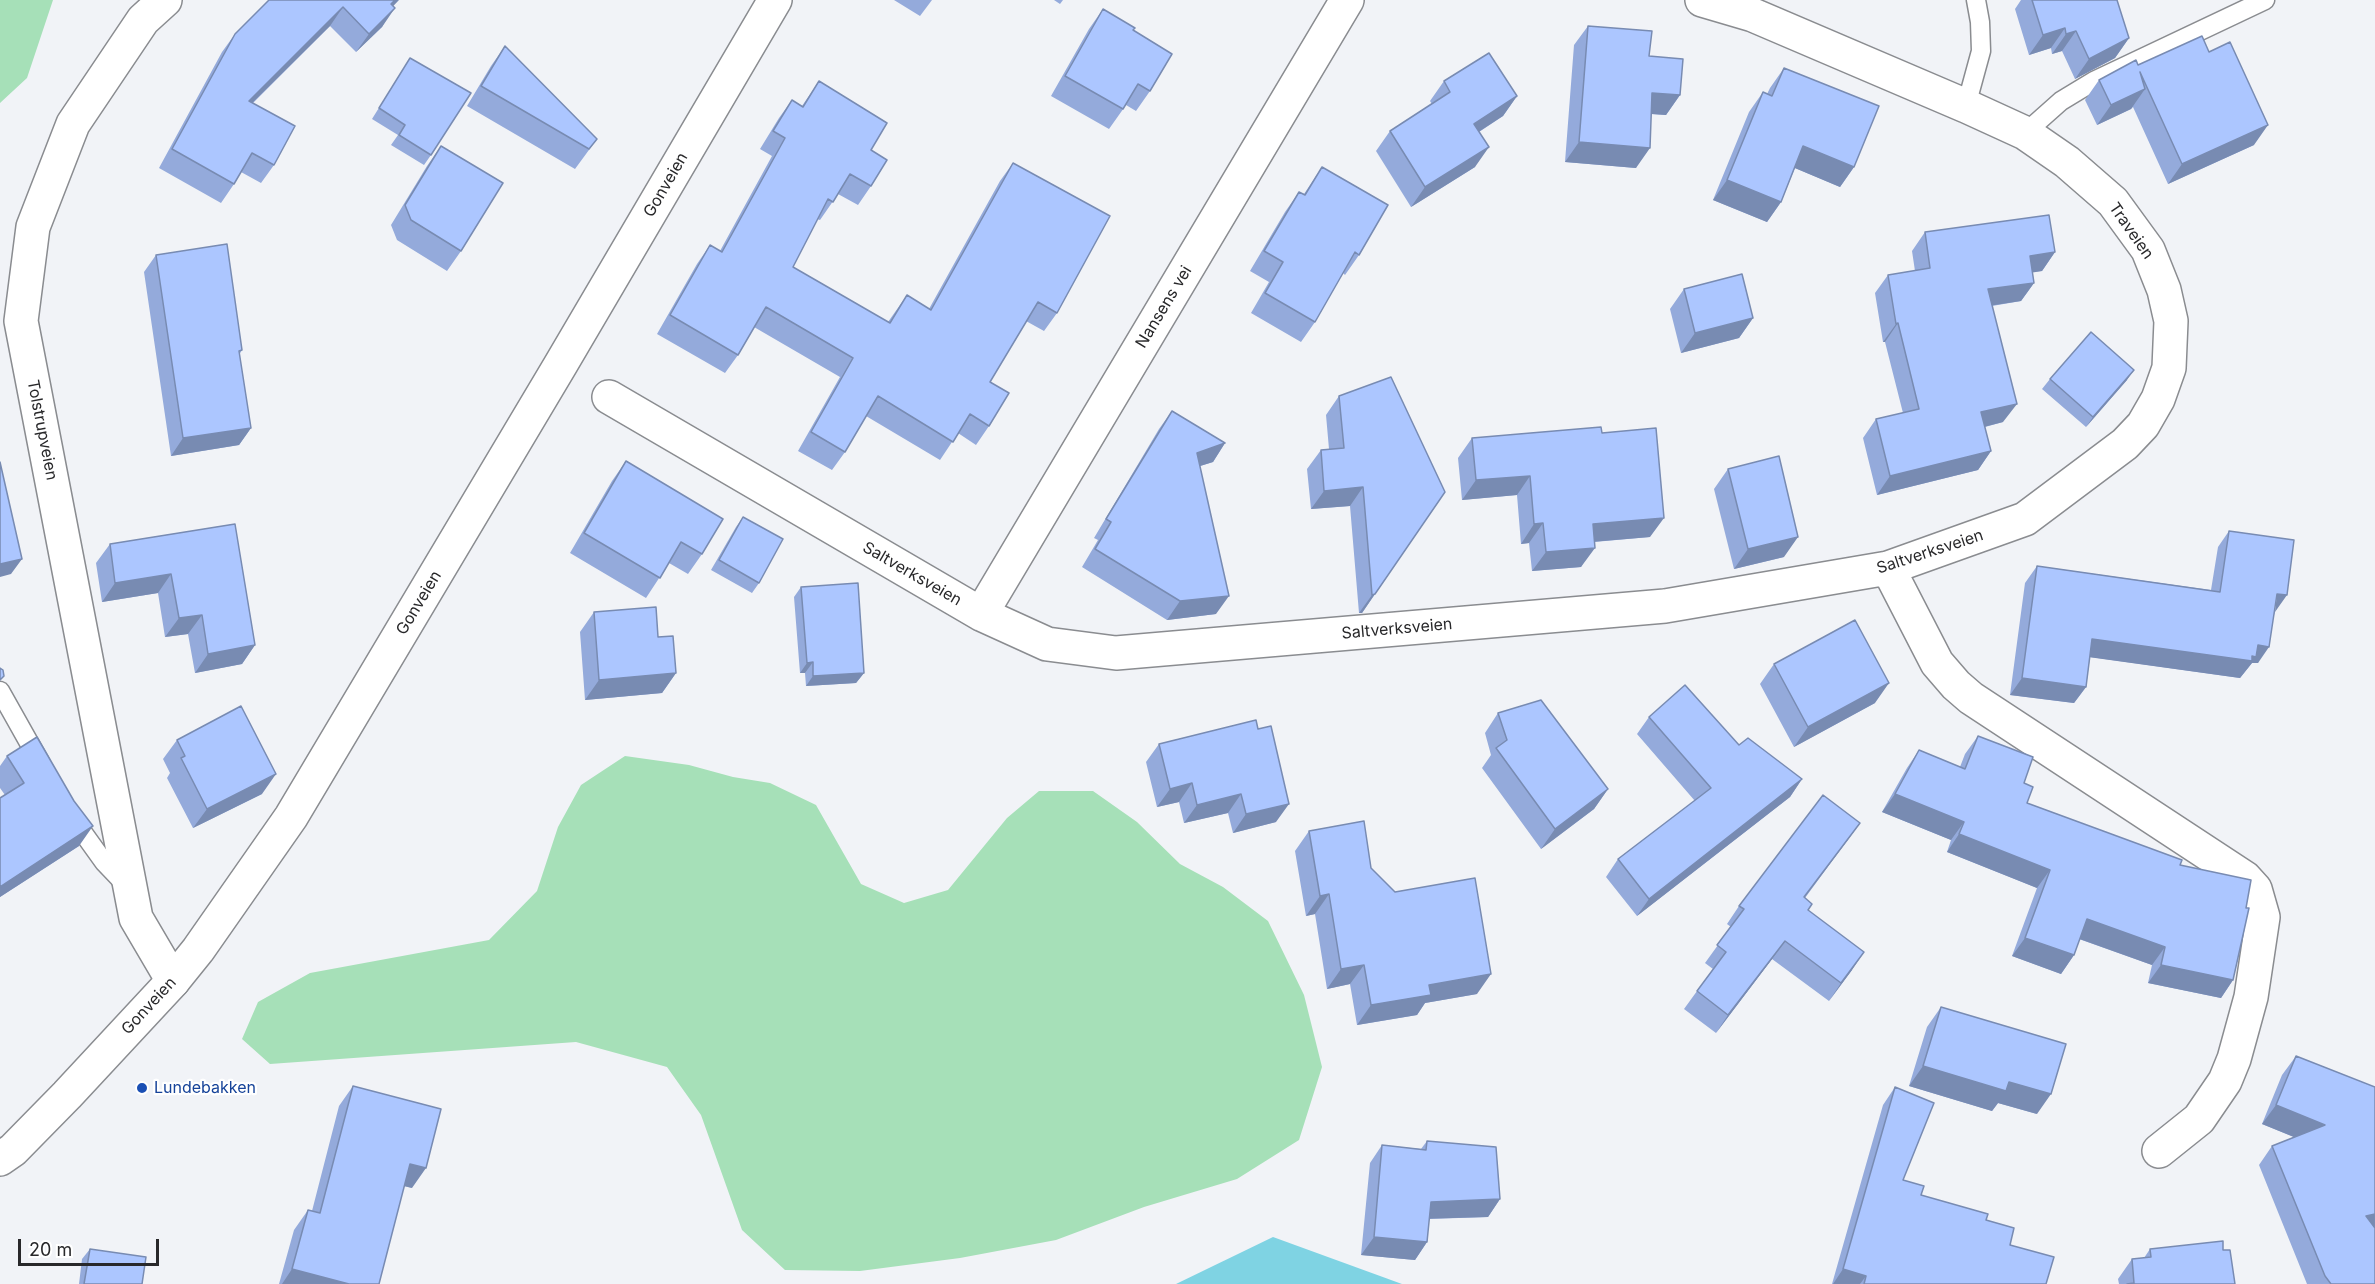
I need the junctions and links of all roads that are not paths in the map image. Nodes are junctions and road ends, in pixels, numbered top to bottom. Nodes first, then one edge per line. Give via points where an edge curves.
1 (165, 0) edge
2 (775, 0) edge
3 (1347, 0) edge
4 (1702, 0) edge
5 (1976, 0) edge
6 (2265, 0) edge
7 (1966, 106) junction
8 (2025, 133) junction
9 (2169, 368) joint
10 (609, 397) dead end
11 (1888, 568) junction
12 (981, 614) junction
13 (0, 691) edge
14 (48, 776) edge
15 (64, 805) edge
16 (132, 892) junction
17 (173, 981) junction
18 (2159, 1151) dead end
19 (0, 1159) edge

1 - 16 street, Tolstrupveien via 143,20 73,124 33,226 21,321
2 - 17 street, Gonveien via 291,817
3 - 12 street, Nansens vei
4 - 7 street, Traveien via 1753,15
5 - 7 lane via 1981,51
6 - 8 lane via 2094,81 2061,101
7 - 8 street, Traveien
8 - 9 street, Traveien via 2067,162 2113,202 2148,250 2171,321
9 - 11 street, Saltverksveien via 2143,425 2125,444 2025,519
10 - 12 street, Saltverksveien
11 - 12 street, Saltverksveien via 1665,606 1116,653 1047,644
11 - 18 street via 1937,663 1956,685 2245,878 2255,889 2263,917 2251,997 2234,1059 2225,1081 2199,1119
13 - 14 lane
15 - 16 lane via 104,862
16 - 17 street, Tolstrupveien via 136,918
17 - 19 street, Gonveien via 67,1095

